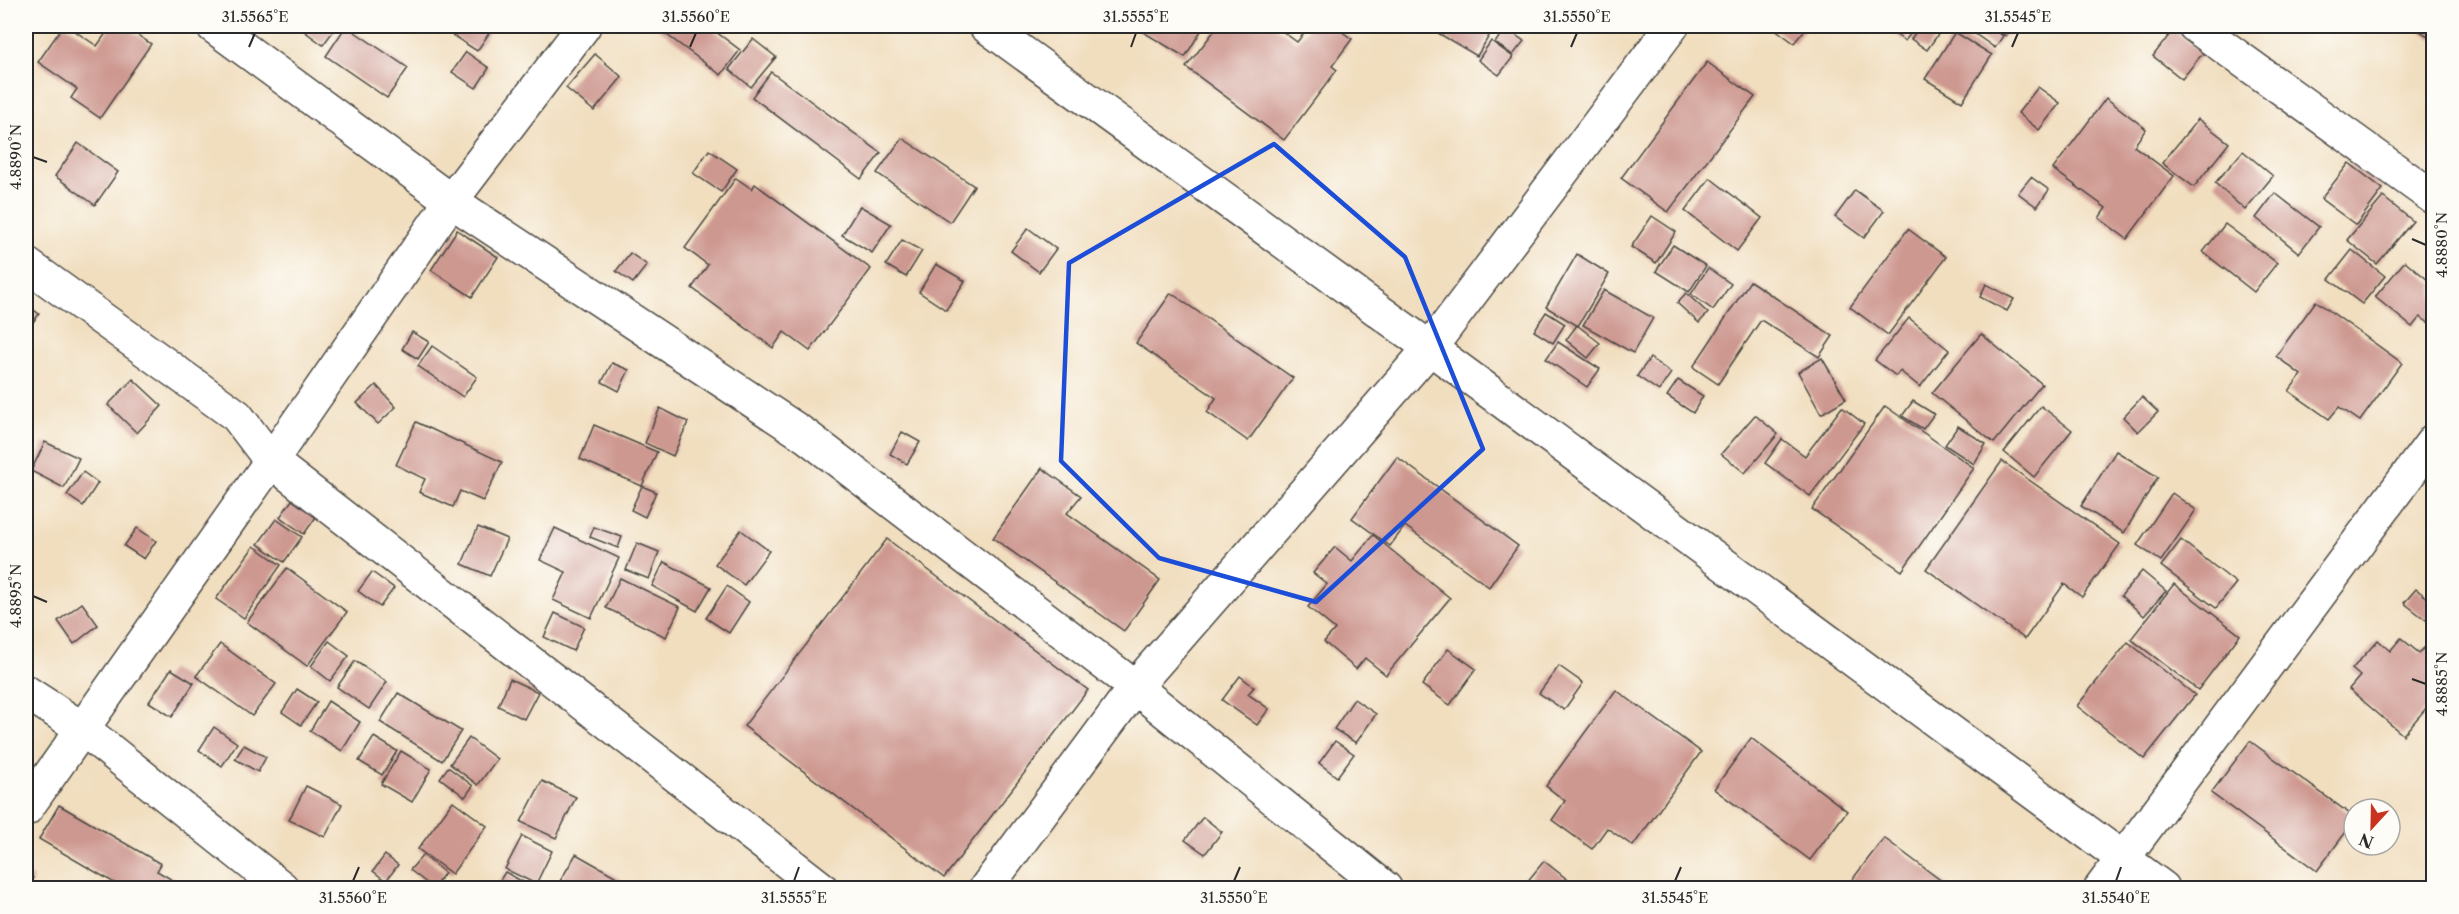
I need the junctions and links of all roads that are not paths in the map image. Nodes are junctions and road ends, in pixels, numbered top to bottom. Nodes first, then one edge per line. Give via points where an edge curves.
1 (213, 26) edge
2 (584, 26) edge
3 (986, 26) edge
4 (1672, 26) edge
5 (2195, 26) edge
6 (2433, 198) edge
7 (451, 201) junction
8 (26, 264) edge
9 (1430, 348) junction
10 (2433, 440) edge
11 (271, 461) junction
12 (1135, 687) junction
13 (26, 692) edge
14 (83, 729) junction
15 (26, 809) edge
16 (2123, 861) junction
17 (282, 888) edge
18 (821, 888) edge
19 (986, 888) edge
20 (1385, 888) edge
21 (2101, 888) edge
22 (2163, 888) edge

1 - 7 street
2 - 7 street
3 - 9 street
4 - 9 street
5 - 6 street
7 - 11 street
7 - 12 street via 806,436
8 - 11 street via 237,416
9 - 12 street
9 - 16 street
10 - 16 street
11 - 14 street
11 - 18 street
12 - 19 street
12 - 20 street
13 - 14 street
14 - 15 street
14 - 17 street
16 - 21 street
16 - 22 street

